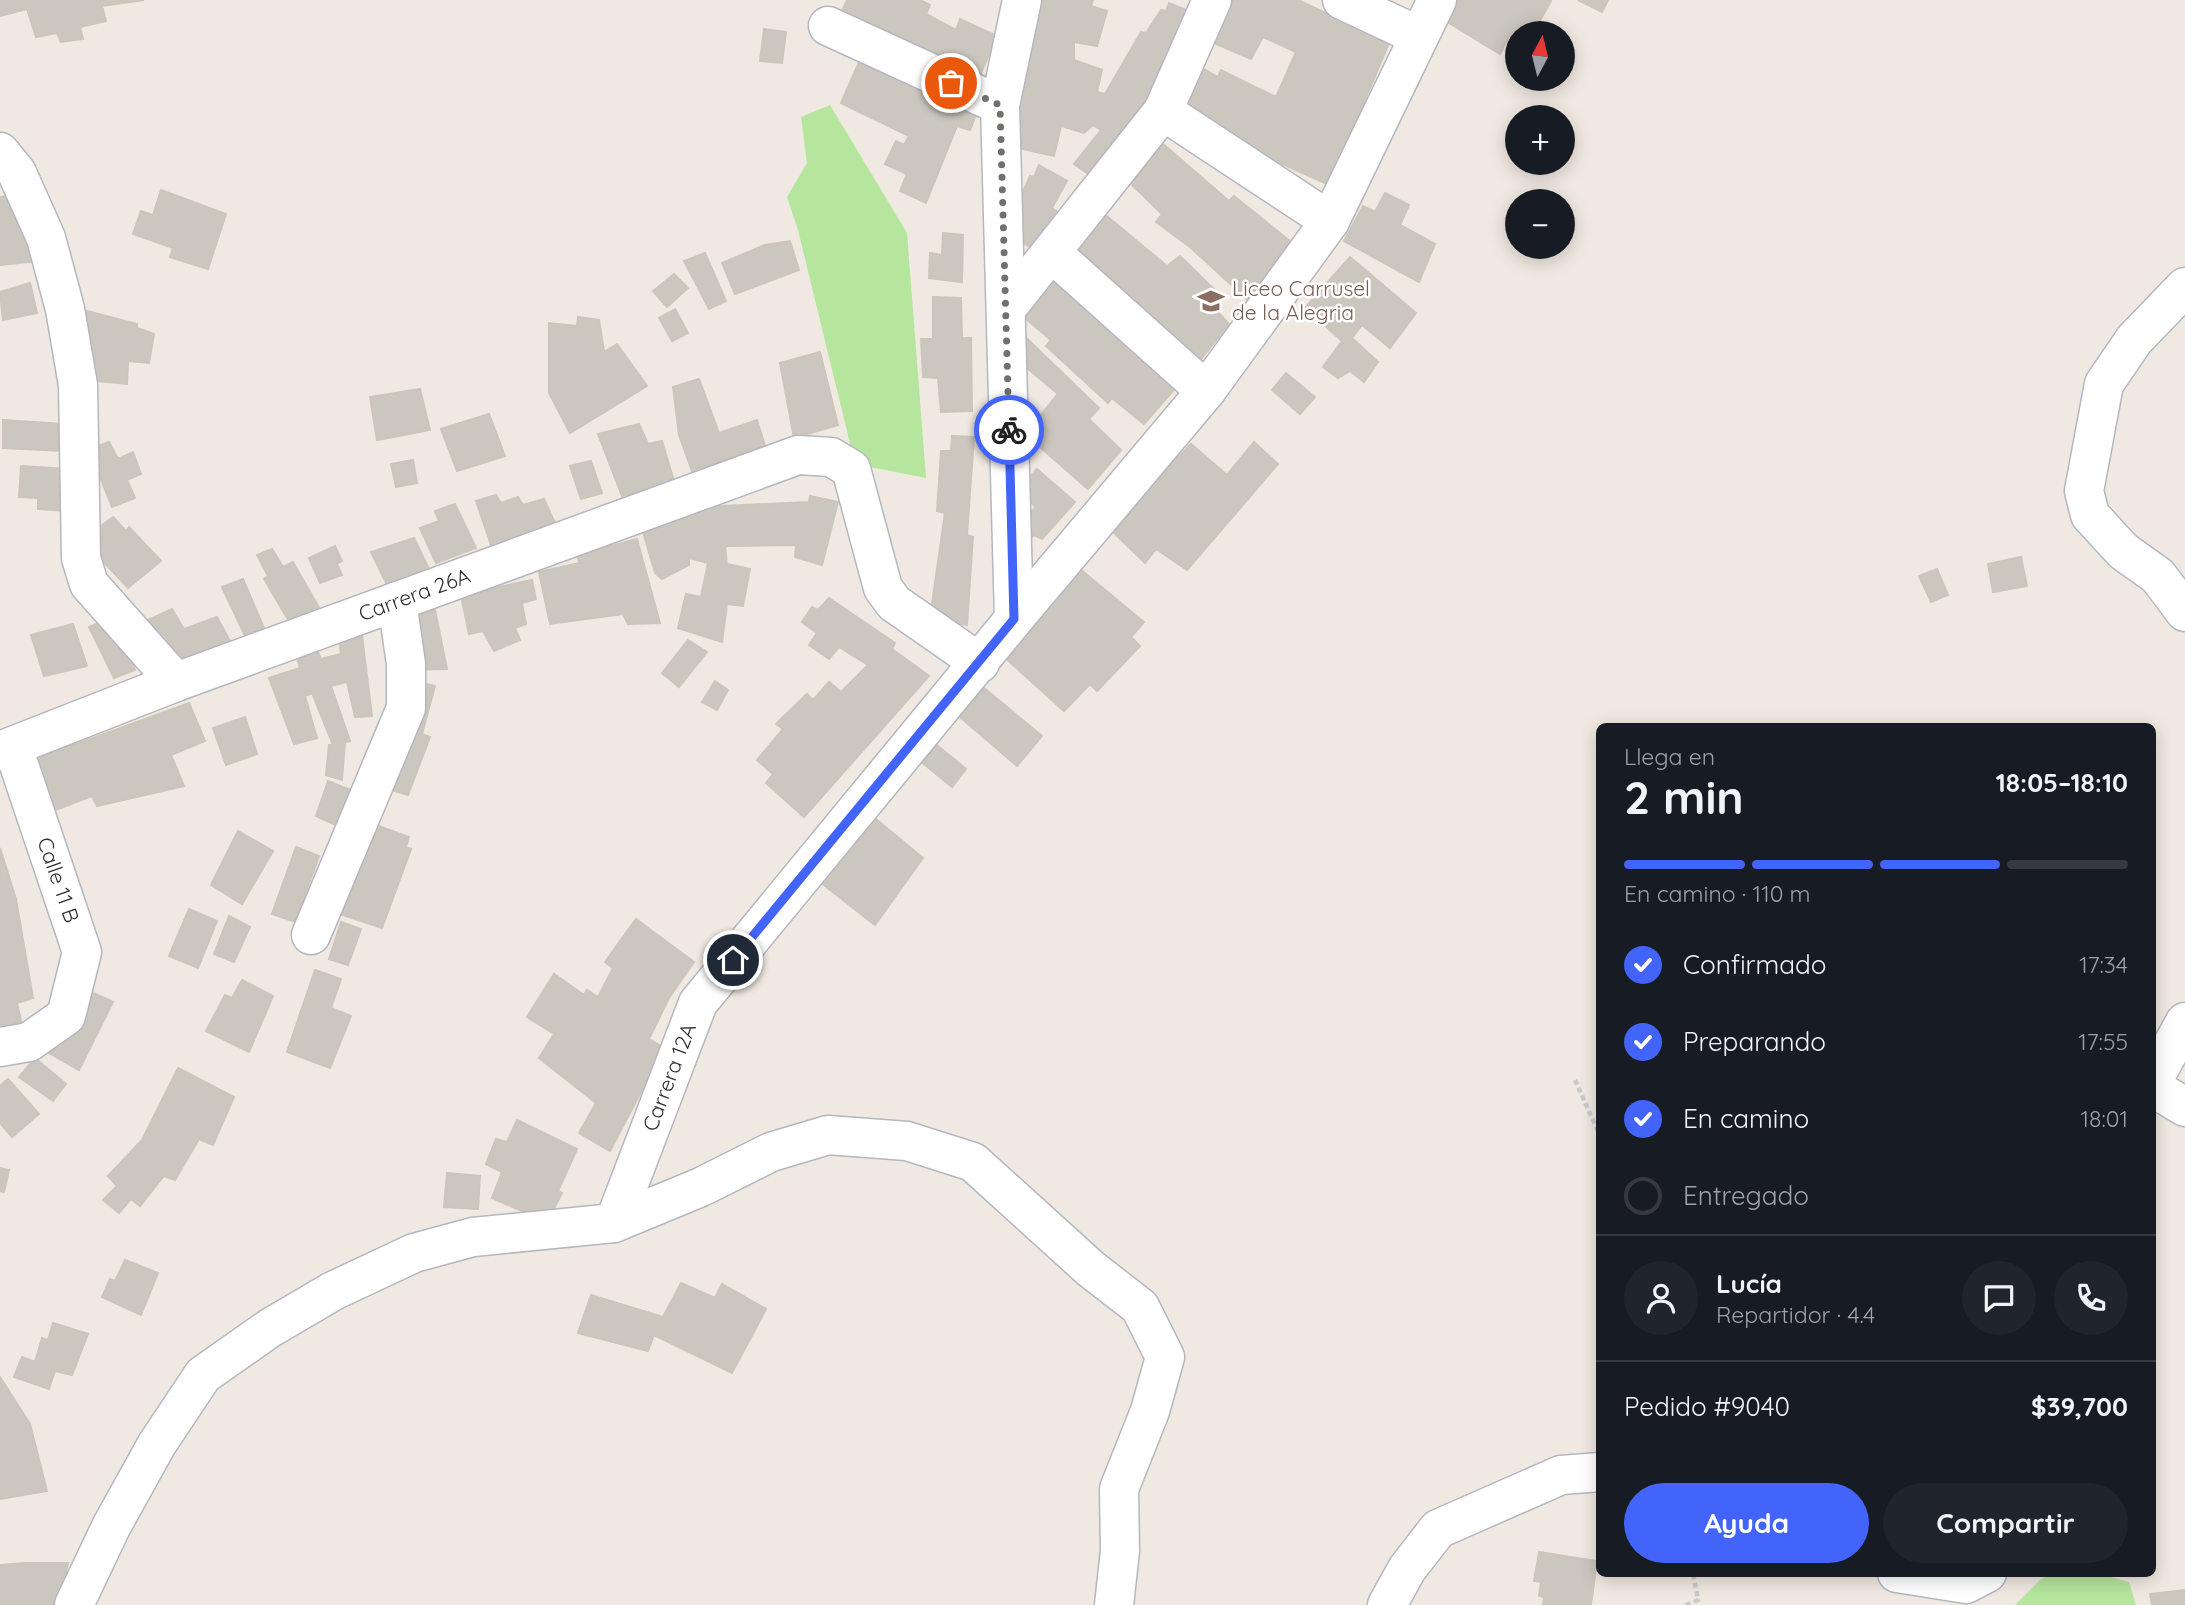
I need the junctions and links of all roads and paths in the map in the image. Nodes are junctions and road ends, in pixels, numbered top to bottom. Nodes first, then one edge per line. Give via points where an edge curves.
1 (1023, 0) edge
2 (1212, 0) edge
3 (1342, 0) edge
4 (1437, 0) edge
5 (828, 26) dead end
6 (1419, 36) junction
7 (1000, 105) junction
8 (1163, 111) junction
9 (0, 152) edge
10 (1329, 222) junction
11 (1052, 253) junction
12 (2185, 287) edge
13 (1006, 309) junction
14 (1206, 391) junction
15 (397, 601) junction
16 (2185, 612) edge
17 (1014, 619) junction
18 (980, 663) junction
19 (176, 681) junction
20 (6, 749) edge
21 (311, 935) dead end
22 (2185, 1023) edge
23 (0, 1047) edge
24 (2156, 1077) edge
25 (1575, 1080) dead end
26 (2156, 1087) edge
27 (2185, 1107) edge
28 (1596, 1127) edge
29 (614, 1223) junction
30 (1596, 1472) edge
31 (1694, 1577) edge
32 (1922, 1577) edge
33 (1979, 1577) edge
34 (74, 1605) edge
35 (1114, 1605) edge
36 (1387, 1605) edge
37 (1686, 1605) edge

1 - 7 street
2 - 8 street
3 - 6 street
4 - 6 street, Carrera 12A
5 - 7 street
6 - 10 street, Carrera 12A
7 - 13 street
8 - 10 street
8 - 11 street
9 - 19 street via 17,173 46,238 65,309 78,385 80,545 89,584
10 - 14 street, Carrera 12A
11 - 13 street
11 - 14 street
12 - 16 street via 2134,340 2104,384 2084,491 2090,515 2123,551 2158,576
13 - 17 street
14 - 17 street, Carrera 12A
15 - 18 street, Carrera 26A via 798,455 831,457 851,469 883,588 894,603
15 - 19 street, Carrera 26A
15 - 21 street via 406,664 406,708
17 - 18 street, Carrera 12A
18 - 29 street, Carrera 12A via 698,1003
19 - 20 street, Carrera 26A
20 - 23 street, Calle 11 B via 82,952 66,1016 29,1042
22 - 24 street
25 - 28 path
26 - 27 street
29 - 34 street via 473,1237 414,1253 333,1291 270,1328 203,1376 157,1444
29 - 35 street via 771,1152 828,1135 907,1141 973,1162 1140,1307 1166,1357 1119,1489 1120,1552
30 - 36 street via 1561,1475 1438,1530 1407,1569
31 - 37 path via 1698,1600
32 - 33 street via 1966,1584

